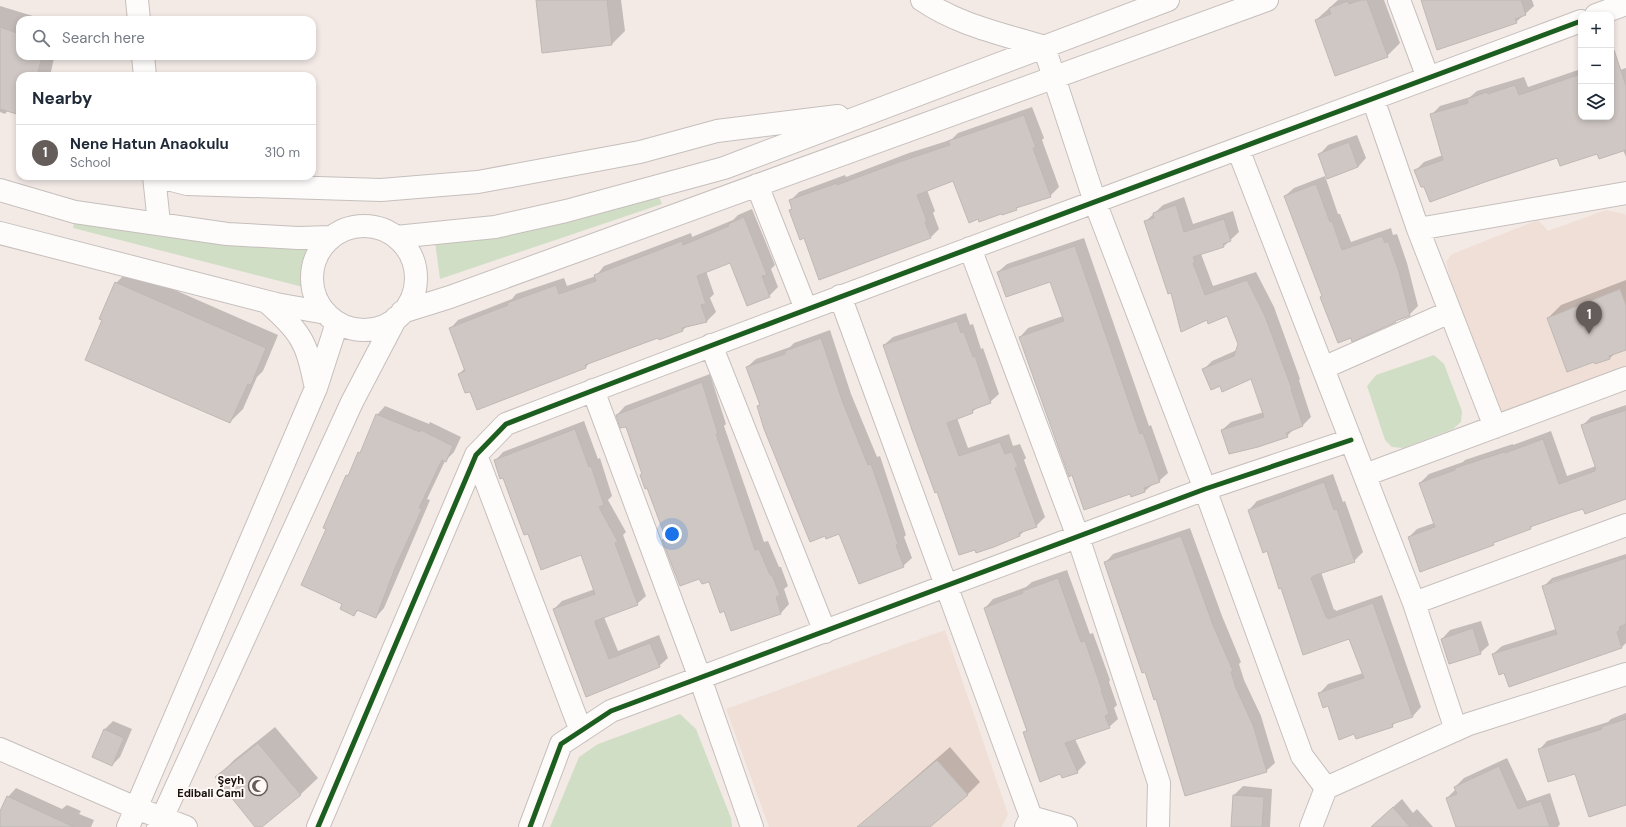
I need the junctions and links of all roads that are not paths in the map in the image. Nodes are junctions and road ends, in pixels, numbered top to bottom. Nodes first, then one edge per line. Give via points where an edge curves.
1 (137, 0) edge
2 (922, 0) edge
3 (1168, 0) edge
4 (1266, 0) edge
5 (1399, 0) edge
6 (1626, 4) edge
7 (1604, 12) edge
8 (139, 16) edge
9 (1578, 22) edge
10 (1044, 47) junction
11 (143, 60) edge
12 (145, 72) edge
13 (1053, 77) junction
14 (1428, 78) junction
15 (1373, 99) junction
16 (873, 112) junction
17 (1238, 149) junction
18 (155, 180) edge
19 (171, 180) edge
20 (757, 185) junction
21 (0, 190) edge
22 (1626, 193) edge
23 (1095, 202) junction
24 (159, 224) junction
25 (1418, 229) junction
26 (0, 233) edge
27 (332, 237) junction
28 (396, 237) junction
29 (970, 248) junction
30 (840, 296) junction
31 (267, 302) junction
32 (806, 308) junction
33 (1450, 312) junction
34 (399, 315) junction
35 (332, 318) junction
36 (711, 345) junction
37 (1324, 368) junction
38 (1626, 378) edge
39 (316, 388) junction
40 (593, 390) junction
41 (1495, 426) junction
42 (1351, 440) junction
43 (476, 455) junction
44 (1365, 475) junction
45 (1205, 489) junction
46 (1626, 525) edge
47 (1078, 537) junction
48 (946, 586) junction
49 (1414, 603) junction
50 (824, 632) junction
51 (1626, 674) edge
52 (700, 678) junction
53 (1456, 730) junction
54 (581, 731) junction
55 (0, 749) edge
56 (1326, 788) junction
57 (132, 817) edge
58 (160, 822) edge
59 (1028, 822) edge
60 (186, 827) edge
61 (318, 827) edge
62 (530, 827) edge
63 (752, 827) edge
64 (1066, 827) edge
65 (1158, 827) edge
66 (1311, 827) edge

1 - 8 street
2 - 10 street via 938,11 971,24
3 - 10 street
4 - 13 street
5 - 14 street
6 - 7 street
9 - 14 street
10 - 13 street
10 - 16 street
11 - 12 street
13 - 20 street
13 - 23 street
14 - 15 street
15 - 17 street
15 - 25 street
16 - 19 street via 717,131 640,152 493,179 448,184 381,190 187,184
16 - 28 street via 724,168 628,195 495,226
17 - 23 street
17 - 37 street
18 - 24 street
20 - 32 street
20 - 34 street
21 - 24 street via 75,212
22 - 25 street
23 - 29 street
23 - 45 street
24 - 27 street via 227,234
25 - 33 street
26 - 31 street
27 - 28 street via 351,228 367,226 382,229
27 - 35 street via 316,256 312,271 312,286 317,300
28 - 34 street via 406,248 413,262 416,278 413,293
29 - 30 street
29 - 47 street
30 - 32 street
30 - 48 street
31 - 35 street
31 - 39 street via 300,337
32 - 36 street
33 - 37 street
33 - 41 street
34 - 35 street via 382,326 367,329 352,328
34 - 58 street via 352,402
35 - 39 street
36 - 40 street
36 - 50 street
37 - 42 street
38 - 41 street
39 - 57 street
40 - 43 street via 506,424
40 - 52 street
41 - 44 street
42 - 44 street
42 - 45 street
43 - 54 street
43 - 61 street
44 - 49 street
45 - 47 street
45 - 56 street via 1302,756
46 - 49 street
47 - 48 street
47 - 65 street via 1159,783
48 - 50 street
48 - 59 street
49 - 53 street
50 - 52 street
51 - 53 street
52 - 54 street via 611,711
52 - 63 street
53 - 56 street
54 - 62 street via 561,744
55 - 57 street
56 - 66 street
57 - 58 street
58 - 60 street
59 - 64 street

